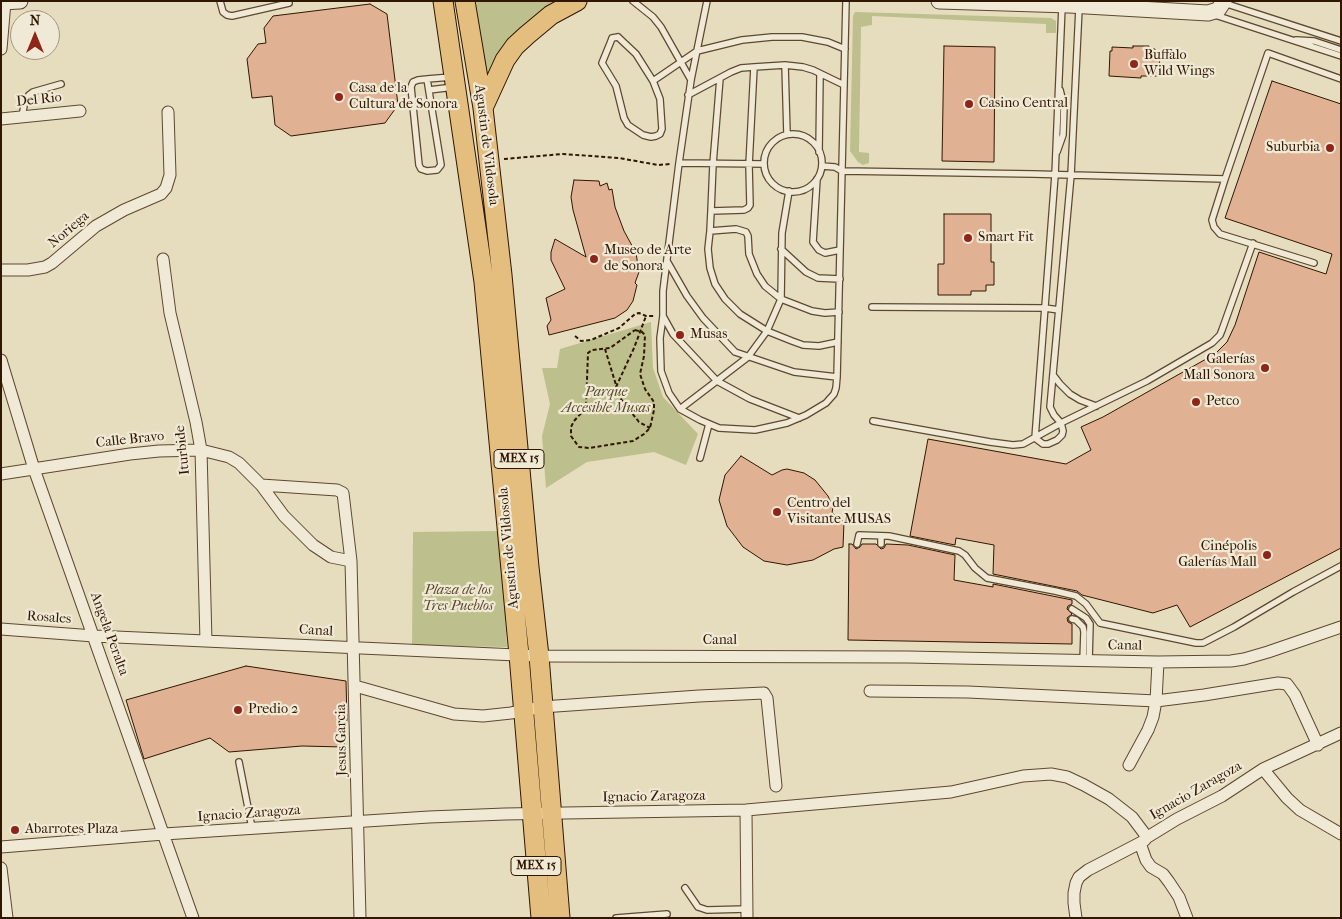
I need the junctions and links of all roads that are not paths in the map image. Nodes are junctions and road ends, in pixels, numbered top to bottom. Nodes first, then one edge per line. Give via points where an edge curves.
1 (220, 1) edge
2 (443, 1) edge
3 (465, 1) edge
4 (577, 1) edge
5 (633, 1) edge
6 (707, 1) edge
7 (846, 1) edge
8 (939, 1) edge
9 (8, 2) edge
10 (1224, 2) edge
11 (289, 3) dead end
12 (1070, 4) edge
13 (1208, 13) junction
14 (1289, 40) junction
15 (1341, 41) edge
16 (1, 49) edge
17 (845, 49) junction
18 (1341, 50) edge
19 (698, 51) junction
20 (1341, 56) edge
21 (681, 61) junction
22 (785, 65) junction
23 (754, 67) junction
24 (820, 74) junction
25 (720, 78) junction
26 (427, 79) junction
27 (1341, 79) edge
28 (691, 80) junction
29 (455, 82) junction
30 (653, 82) junction
31 (62, 84) dead end
32 (844, 85) junction
33 (429, 90) junction
34 (688, 95) junction
35 (483, 108) junction
36 (80, 111) dead end
37 (168, 112) dead end
38 (22, 118) junction
39 (1, 119) edge
40 (788, 134) junction
41 (819, 152) junction
42 (679, 163) junction
43 (713, 164) junction
44 (764, 164) junction
45 (749, 165) junction
46 (822, 166) junction
47 (842, 171) junction
48 (1055, 175) junction
49 (1070, 175) junction
50 (817, 178) junction
51 (1225, 180) junction
52 (789, 191) junction
53 (711, 211) junction
54 (710, 230) junction
55 (1254, 243) junction
56 (781, 249) junction
57 (840, 250) junction
58 (163, 259) dead end
59 (667, 261) junction
60 (1314, 263) dead end
61 (1, 270) edge
62 (840, 279) junction
63 (781, 299) junction
64 (872, 307) dead end
65 (1045, 308) junction
66 (1059, 310) junction
67 (839, 312) junction
68 (663, 316) junction
69 (767, 331) junction
70 (838, 342) junction
71 (748, 357) junction
72 (1, 360) edge
73 (1053, 375) junction
74 (837, 377) junction
75 (717, 381) junction
76 (1096, 406) junction
77 (680, 409) junction
78 (799, 418) junction
79 (873, 421) dead end
80 (1061, 423) junction
81 (709, 424) junction
82 (1034, 438) junction
83 (201, 450) junction
84 (700, 458) dead end
85 (34, 469) junction
86 (1, 474) edge
87 (261, 485) junction
88 (881, 536) junction
89 (857, 544) dead end
90 (880, 544) dead end
91 (352, 561) junction
92 (1341, 566) edge
93 (1072, 609) dead end
94 (1072, 619) dead end
95 (1341, 627) edge
96 (1, 630) edge
97 (94, 636) junction
98 (206, 641) junction
99 (355, 648) junction
100 (519, 655) junction
101 (539, 656) junction
102 (1086, 661) junction
103 (1158, 662) junction
104 (355, 686) junction
105 (870, 691) dead end
106 (1156, 701) junction
107 (533, 709) junction
108 (1341, 733) edge
109 (1318, 745) junction
110 (239, 762) dead end
111 (1129, 765) dead end
112 (1263, 769) junction
113 (776, 786) dead end
114 (746, 810) junction
115 (532, 814) junction
116 (552, 814) junction
117 (358, 822) junction
118 (252, 828) junction
119 (164, 834) junction
120 (1341, 834) edge
121 (1143, 841) junction
122 (1, 847) edge
123 (1, 868) edge
124 (685, 888) dead end
125 (747, 913) edge
126 (667, 914) dead end
127 (7, 918) edge
128 (193, 918) edge
129 (360, 918) edge
130 (541, 918) edge
131 (560, 918) edge
132 (616, 918) edge
133 (1076, 918) edge
134 (1186, 918) edge

1 - 11 lane via 223,12 232,16
2 - 29 main road, Agustin de Vildosola / MEX 15
3 - 35 main road, Agustin de Vildosola / MEX 15
4 - 35 main road via 551,15 515,46
5 - 21 lane via 657,22
6 - 19 lane
7 - 17 lane
8 - 12 street
9 - 16 street
10 - 13 street via 1218,10
10 - 15 lane
12 - 13 street
12 - 48 lane via 1059,86
12 - 49 lane
13 - 14 lane
14 - 18 lane via 1314,41
14 - 20 lane
17 - 19 lane via 828,42 785,37 742,40
17 - 32 lane
19 - 21 lane
19 - 28 lane
21 - 28 lane
21 - 30 lane
22 - 23 lane
22 - 24 lane via 808,68
22 - 40 lane
23 - 25 lane via 741,68
23 - 45 lane
24 - 32 lane
24 - 41 lane
25 - 34 lane
25 - 43 lane
26 - 29 lane
26 - 33 lane
26 - 33 lane via 413,82 411,87 419,165 427,171 437,170 441,165
27 - 51 lane via 1268,53
28 - 34 lane
29 - 33 lane
29 - 100 main road, Agustin de Vildosola / MEX 15 via 484,282
30 - 30 lane via 621,38 612,38 602,63 616,86 628,125 651,137 660,134 662,129 660,99
31 - 38 lane via 29,94
32 - 47 lane
34 - 42 lane
35 - 101 main road, Agustin de Vildosola / MEX 15
36 - 38 street, Del Rio
37 - 61 street, Noriega via 169,182 161,194 96,226 45,267
38 - 39 street, Del Rio
40 - 41 lane via 804,136
40 - 44 lane via 769,146
41 - 46 lane
42 - 43 lane
42 - 59 lane
43 - 45 lane
43 - 53 lane
44 - 45 lane
44 - 52 lane via 773,184
45 - 53 lane via 748,208
46 - 47 lane
46 - 50 lane
47 - 48 lane
47 - 57 lane
48 - 49 lane
48 - 65 lane
49 - 51 lane
49 - 66 lane
50 - 52 lane via 808,187
50 - 57 lane via 813,242 822,252
51 - 55 lane via 1212,220 1214,227 1220,234
52 - 56 lane
53 - 54 lane
54 - 63 lane via 746,232 749,254 757,274 765,286
54 - 69 lane via 708,249 715,284 740,314
55 - 60 lane
55 - 76 lane via 1216,340
56 - 62 lane via 806,272 818,278
56 - 63 lane
57 - 62 lane
58 - 83 street, Iturbide via 170,313
59 - 68 lane
59 - 71 lane via 703,318 735,352
62 - 67 lane
63 - 67 lane via 812,311
63 - 69 lane
64 - 65 lane
65 - 66 lane
65 - 82 lane
66 - 73 lane
67 - 70 lane
68 - 75 lane via 673,334
68 - 77 lane via 661,371 669,393
69 - 70 lane via 803,345
69 - 71 lane
70 - 74 lane
71 - 74 lane via 794,372
71 - 75 lane
72 - 85 street, Angela Peralta
73 - 76 lane via 1070,394
73 - 80 lane via 1050,407
74 - 78 lane via 831,398
75 - 77 lane
75 - 78 lane via 750,399
76 - 80 lane
77 - 81 lane
78 - 81 lane via 787,424 755,430 719,428
79 - 82 lane via 1013,446
80 - 82 lane
80 - 82 lane via 1062,435 1053,443 1043,444
81 - 84 lane
83 - 85 street, Calle Bravo via 130,454
83 - 87 street, Calle Bravo via 229,457
83 - 98 street, Iturbide
85 - 86 street, Calle Bravo
85 - 97 street, Angela Peralta
87 - 91 street via 284,516 312,545 331,557
87 - 91 street, Jesus Garcia via 342,492
88 - 89 lane via 858,535
88 - 90 lane
88 - 92 lane via 959,551 987,578 1076,596 1100,623 1196,643 1203,643 1234,627
91 - 99 street, Jesus Garcia
93 - 102 lane via 1090,624
94 - 102 lane via 1083,627
95 - 103 street, Canal via 1244,659
96 - 97 street, Rosales
97 - 98 street, Canal
97 - 119 street, Angela Peralta
98 - 99 street, Canal
99 - 100 street, Canal
99 - 104 street, Jesus Garcia
100 - 101 street, Canal
100 - 107 main road, Agustin de Vildosola / MEX 15
101 - 102 street, Canal
101 - 107 main road, Agustin de Vildosola / MEX 15
102 - 103 street, Canal
103 - 106 street
104 - 107 street via 454,714 483,716
104 - 117 street, Jesus Garcia
105 - 106 street via 977,692
106 - 109 street via 1278,682 1287,684
106 - 111 street via 1148,730
107 - 113 street via 764,694
107 - 115 main road, Agustin de Vildosola / MEX 15
107 - 116 main road, Agustin de Vildosola / MEX 15
108 - 109 street, Ignacio Zaragoza
109 - 112 street, Ignacio Zaragoza
110 - 118 lane
112 - 120 street, Ignacio Zaragoza via 1293,804
112 - 121 street, Ignacio Zaragoza
114 - 116 street, Ignacio Zaragoza
114 - 121 street, Ignacio Zaragoza via 951,792 1023,776 1051,774 1067,777 1109,799 1140,826
114 - 125 street
115 - 116 street, Ignacio Zaragoza
115 - 117 street, Ignacio Zaragoza
115 - 130 main road, Agustin de Vildosola / MEX 15
116 - 131 main road, Agustin de Vildosola / MEX 15
117 - 118 street, Ignacio Zaragoza
117 - 129 street, Jesus Garcia
118 - 119 street, Ignacio Zaragoza
119 - 122 street, Ignacio Zaragoza
119 - 128 street, Angela Peralta
121 - 133 street via 1079,877 1074,893
121 - 134 street via 1146,860 1169,882 1179,897
123 - 127 street
124 - 125 lane via 698,907
126 - 132 lane

